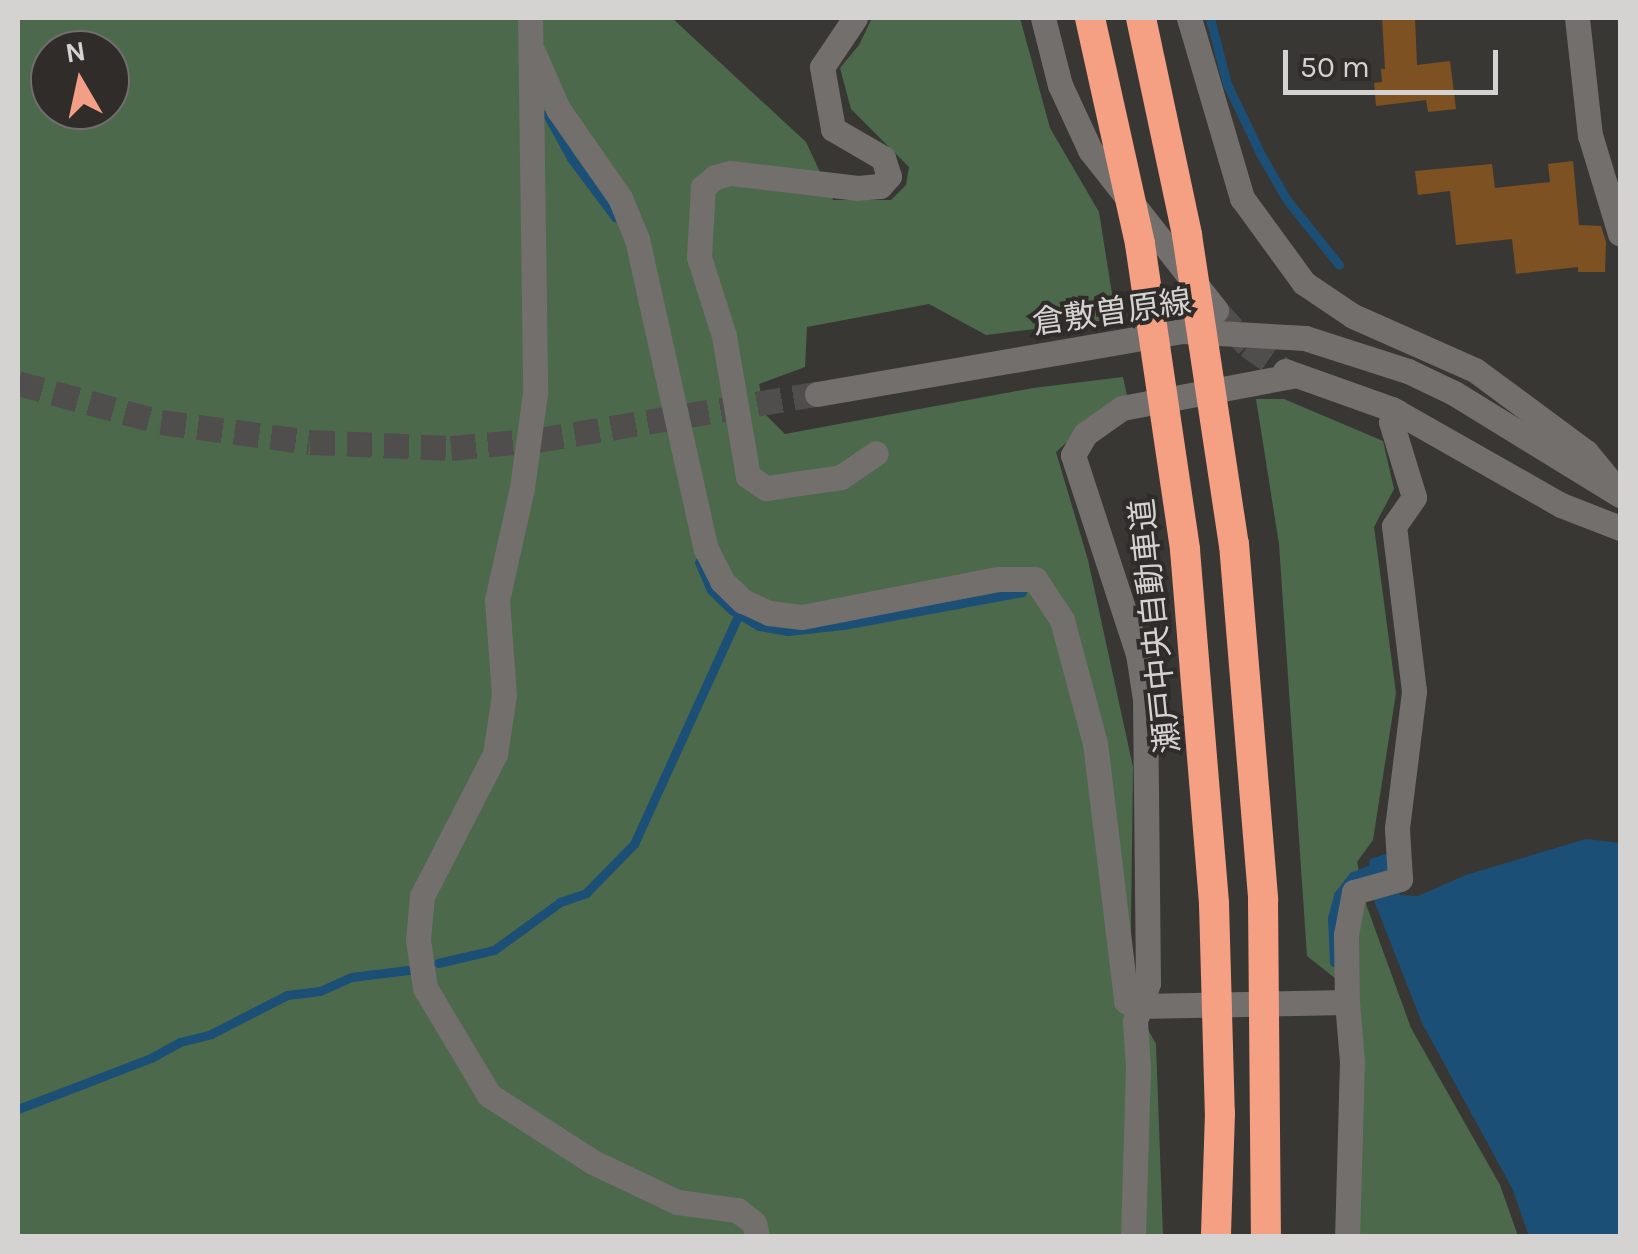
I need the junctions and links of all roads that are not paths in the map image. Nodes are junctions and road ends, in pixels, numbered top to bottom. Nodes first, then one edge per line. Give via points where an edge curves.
1 (530, 18) edge
2 (854, 18) edge
3 (1043, 18) edge
4 (1090, 18) edge
5 (1142, 18) edge
6 (1188, 18) edge
7 (1577, 18) edge
8 (534, 54) junction
9 (1620, 234) edge
10 (1216, 310) tunnel mouth
11 (817, 394) tunnel mouth
12 (1396, 412) junction
13 (876, 453) dead end
14 (1620, 495) edge
15 (1620, 528) edge
16 (1337, 1002) junction
17 (1149, 1006) junction
18 (757, 1236) edge
19 (1133, 1236) edge
20 (1216, 1236) edge
21 (1266, 1236) edge
22 (1347, 1236) edge

1 - 8 street
2 - 13 street via 822,67 832,129 883,158 889,176 880,186 858,188 730,173 715,177 703,187 700,257 724,336 748,476 766,488 841,477
3 - 10 street via 1060,85 1090,150
4 - 20 highway, 瀬戸中央自動車道 via 1140,244 1175,466 1214,904
5 - 21 highway via 1224,460 1248,694 1263,900
6 - 14 street via 1242,198 1304,283 1354,316 1475,370 1586,452
7 - 9 street via 1590,135
8 - 17 street via 558,109 620,198 637,239 706,549 722,581 769,613 802,617 998,579 1035,578 1062,620 1096,744 1126,1001
8 - 18 street via 536,392 496,600 504,696 496,754 422,896 418,940 425,988 488,1096 593,1162 677,1202 738,1210 754,1223
11 - 14 street, 倉敷曽原線 via 1183,331 1305,338 1439,386
12 - 15 street via 1561,505
12 - 16 street via 1390,422 1411,484 1394,526 1414,691 1397,828 1398,880 1354,892
12 - 17 street via 1289,374 1122,408 1085,434 1073,455 1138,654 1146,699
16 - 17 street
16 - 22 street via 1352,1061
17 - 19 street

